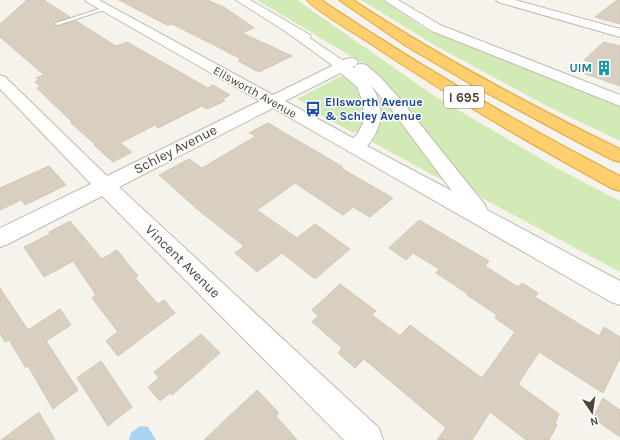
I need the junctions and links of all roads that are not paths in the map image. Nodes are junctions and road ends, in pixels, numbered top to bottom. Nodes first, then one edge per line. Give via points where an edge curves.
1 (91, 0) edge
2 (242, 0) edge
3 (313, 0) edge
4 (344, 0) edge
5 (390, 0) edge
6 (502, 0) edge
7 (107, 8) junction
8 (56, 24) dead end
9 (620, 33) edge
10 (346, 65) junction
11 (0, 80) edge
12 (271, 101) junction
13 (620, 101) edge
14 (355, 147) junction
15 (620, 156) edge
16 (620, 184) edge
17 (104, 185) junction
18 (482, 218) junction
19 (0, 238) edge
20 (620, 294) edge
21 (367, 440) edge

1 - 7 street, Ellsworth Avenue
2 - 10 street
3 - 16 highway, I 695 via 442,84 523,132
4 - 15 highway, I 695 via 452,68
5 - 13 street via 436,28
6 - 9 street
7 - 8 lane
7 - 12 street, Ellsworth Avenue
10 - 12 street, Schley Avenue
10 - 14 street via 363,85 372,104 369,130
10 - 18 street via 371,76 385,91
11 - 17 street, Vincent Avenue
12 - 14 street, Ellsworth Avenue
12 - 17 street, Schley Avenue
14 - 18 street, Ellsworth Avenue
17 - 19 street, Schley Avenue
17 - 21 street, Vincent Avenue
18 - 20 street, Ellsworth Avenue

